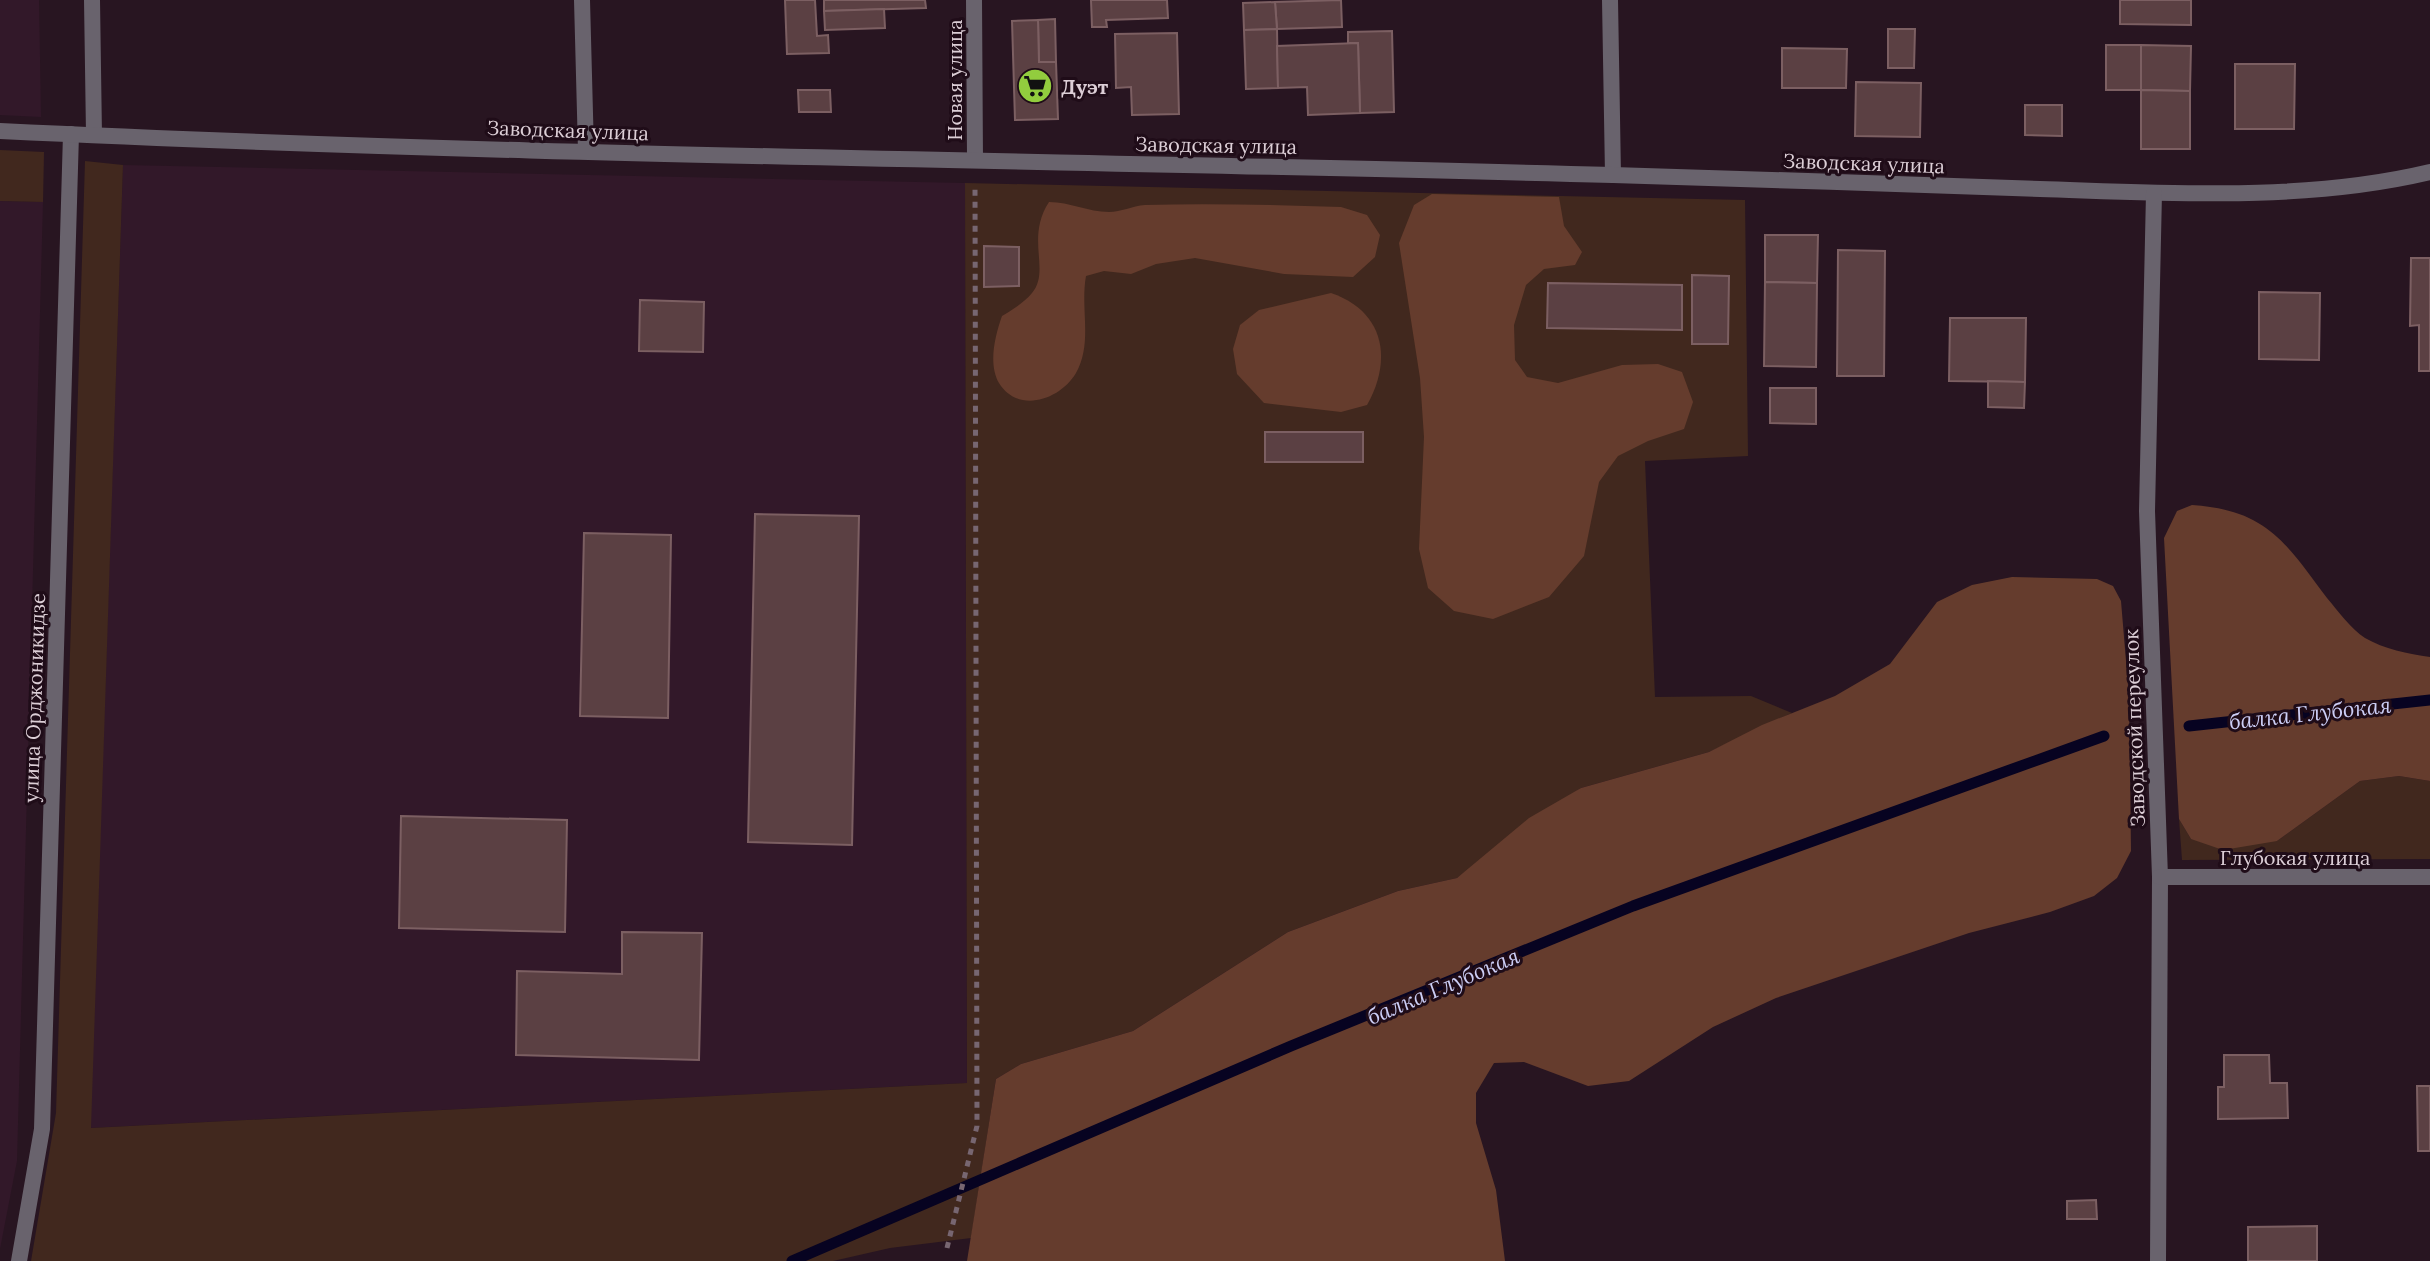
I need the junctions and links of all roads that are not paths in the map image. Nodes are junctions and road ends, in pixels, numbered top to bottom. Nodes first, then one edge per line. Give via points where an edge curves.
1 (92, 0) edge
2 (582, 0) edge
3 (974, 0) edge
4 (1610, 0) edge
5 (0, 131) edge
6 (71, 134) junction
7 (94, 135) junction
8 (586, 151) junction
9 (975, 159) junction
10 (2430, 172) edge
11 (1613, 175) junction
12 (2154, 193) junction
13 (2160, 877) junction
14 (2430, 877) edge
15 (19, 1261) edge
16 (2158, 1261) edge

1 - 7 street
2 - 8 street
3 - 9 street, Новая улица
4 - 11 street
5 - 6 street, Заводская улица
6 - 7 street, Заводская улица
6 - 15 street, улица Орджоникидзе via 42,1129
7 - 8 street, Заводская улица
8 - 9 street, Заводская улица
9 - 11 street, Заводская улица
10 - 12 street, Заводская улица via 2340,186
11 - 12 street, Заводская улица
12 - 13 street, Заводской переулок via 2147,511
13 - 14 street, Глубокая улица
13 - 16 street, Заводской переулок

